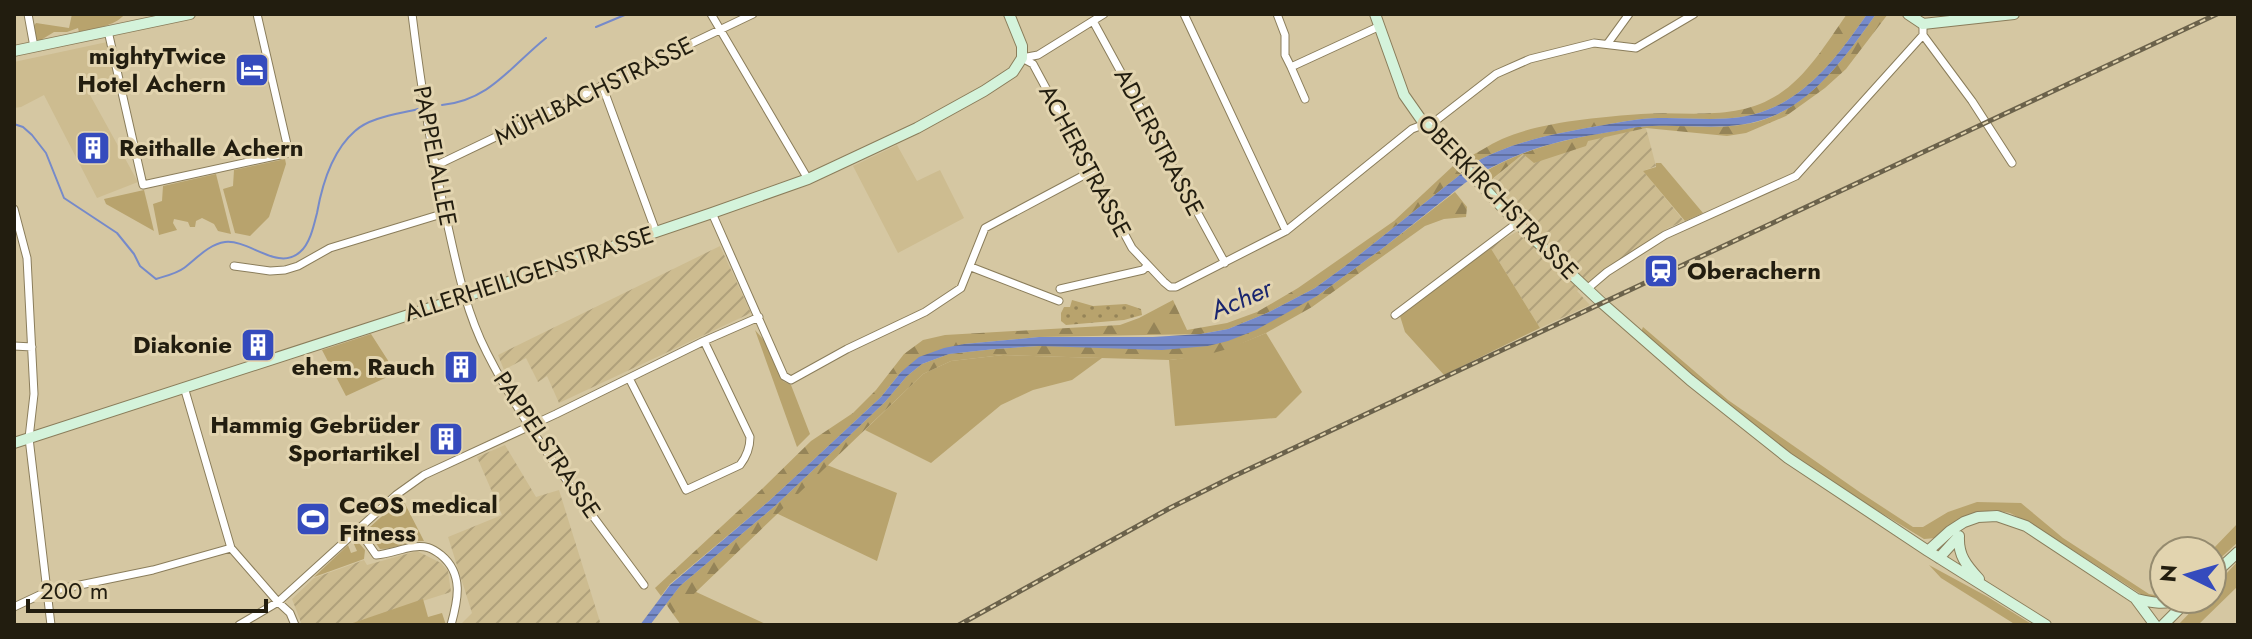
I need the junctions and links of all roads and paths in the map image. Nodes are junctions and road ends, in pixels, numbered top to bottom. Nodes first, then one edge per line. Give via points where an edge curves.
1 (28, 14) edge
2 (190, 14) edge
3 (257, 14) edge
4 (412, 14) edge
5 (711, 14) edge
6 (753, 14) edge
7 (1009, 14) edge
8 (1104, 14) edge
9 (1184, 14) edge
10 (1277, 14) edge
11 (1375, 14) edge
12 (1629, 14) edge
13 (1694, 14) edge
14 (1908, 14) edge
15 (2014, 14) edge
16 (142, 19) edge
17 (129, 21) edge
18 (1093, 21) junction
19 (1380, 26) junction
20 (1923, 29) junction
21 (721, 30) junction
22 (108, 31) junction
23 (1608, 43) junction
24 (34, 47) junction
25 (14, 51) edge
26 (1022, 58) junction
27 (1291, 67) junction
28 (602, 85) junction
29 (1305, 99) dead end
30 (1425, 125) junction
31 (2012, 163) dead end
32 (435, 166) junction
33 (1090, 172) junction
34 (808, 179) junction
35 (14, 209) edge
36 (445, 213) junction
37 (712, 213) junction
38 (1517, 223) junction
39 (1286, 231) junction
40 (656, 232) junction
41 (1225, 263) junction
42 (234, 266) dead end
43 (1147, 266) junction
44 (971, 267) junction
45 (1060, 289) dead end
46 (1587, 289) junction
47 (464, 297) junction
48 (1059, 301) dead end
49 (1395, 315) dead end
50 (759, 317) junction
51 (704, 341) junction
52 (14, 346) edge
53 (32, 347) junction
54 (629, 378) junction
55 (184, 387) junction
56 (530, 425) junction
57 (29, 438) junction
58 (14, 443) edge
59 (1964, 522) junction
60 (358, 529) junction
61 (1959, 536) junction
62 (231, 548) junction
63 (1928, 551) junction
64 (1939, 558) junction
65 (644, 585) dead end
66 (1989, 590) junction
67 (46, 592) junction
68 (2135, 598) junction
69 (278, 602) junction
70 (2148, 602) edge
71 (14, 607) edge
72 (2162, 624) edge
73 (51, 625) edge
74 (239, 625) edge
75 (295, 625) edge
76 (451, 625) edge
77 (2046, 625) edge

1 - 24 street
2 - 16 main road
3 - 22 street via 289,153 143,185
4 - 32 street, PAPPELALLEE
5 - 21 street
6 - 21 street, MÜHLBACHSTRASSE
7 - 26 main road
8 - 18 street
9 - 39 street
10 - 27 street
11 - 19 main road, OBERKIRCHSTRASSE
12 - 23 street
13 - 23 street, ACHERSTRASSE via 1636,48
14 - 20 main road
15 - 20 main road
16 - 17 main road
17 - 22 main road
18 - 26 street via 1038,55
18 - 41 street, ADLERSTRASSE
19 - 27 street
19 - 30 main road, OBERKIRCHSTRASSE via 1403,92
20 - 31 street
20 - 46 street via 1796,176 1665,235
21 - 28 street, MÜHLBACHSTRASSE
21 - 34 street
22 - 24 main road
23 - 30 street, ACHERSTRASSE via 1530,59 1496,74
24 - 25 main road
26 - 33 street, ACHERSTRASSE via 1033,64
26 - 34 main road, ALLERHEILIGENSTRASSE via 1013,72 984,91
27 - 29 street
28 - 32 street, MÜHLBACHSTRASSE
28 - 40 street
30 - 38 main road, OBERKIRCHSTRASSE
30 - 39 street, ACHERSTRASSE via 1412,129
32 - 36 street, PAPPELALLEE
33 - 43 street, ACHERSTRASSE
33 - 44 street via 985,228
34 - 37 main road, ALLERHEILIGENSTRASSE
35 - 53 street via 27,258
36 - 42 street via 330,248 285,270
36 - 47 street, PAPPELALLEE
37 - 40 main road, ALLERHEILIGENSTRASSE
37 - 50 street
38 - 46 main road, OBERKIRCHSTRASSE
38 - 49 street
39 - 41 street, ACHERSTRASSE
40 - 47 main road, ALLERHEILIGENSTRASSE
41 - 43 street, ACHERSTRASSE via 1176,287
43 - 45 street, ACHERSTRASSE
44 - 48 street
44 - 50 street via 961,288 925,312 791,380 784,376
46 - 63 main road, OBERKIRCHSTRASSE via 1788,458
47 - 55 main road, ALLERHEILIGENSTRASSE
47 - 56 street, PAPPELSTRASSE via 486,352
50 - 51 street
51 - 54 street
51 - 54 street via 750,437 740,465 686,490
52 - 53 street
53 - 57 street
54 - 56 street
55 - 57 main road, ALLERHEILIGENSTRASSE
55 - 62 street
56 - 60 street via 424,475
56 - 65 street, PAPPELSTRASSE
57 - 58 main road, ALLERHEILIGENSTRASSE
57 - 67 street
59 - 61 main road
59 - 63 main road
59 - 68 main road via 1997,516 2026,526
60 - 69 street
60 - 76 street via 376,555 432,548 451,563 457,585
61 - 64 main road
61 - 66 main road via 1958,549 1966,565
62 - 67 street
62 - 69 street
63 - 64 main road, OBERKIRCHSTRASSE
64 - 66 main road, OBERKIRCHSTRASSE
66 - 77 main road, OBERKIRCHSTRASSE
67 - 71 street
67 - 73 street
68 - 70 main road
68 - 72 main road
69 - 74 street
69 - 75 street

